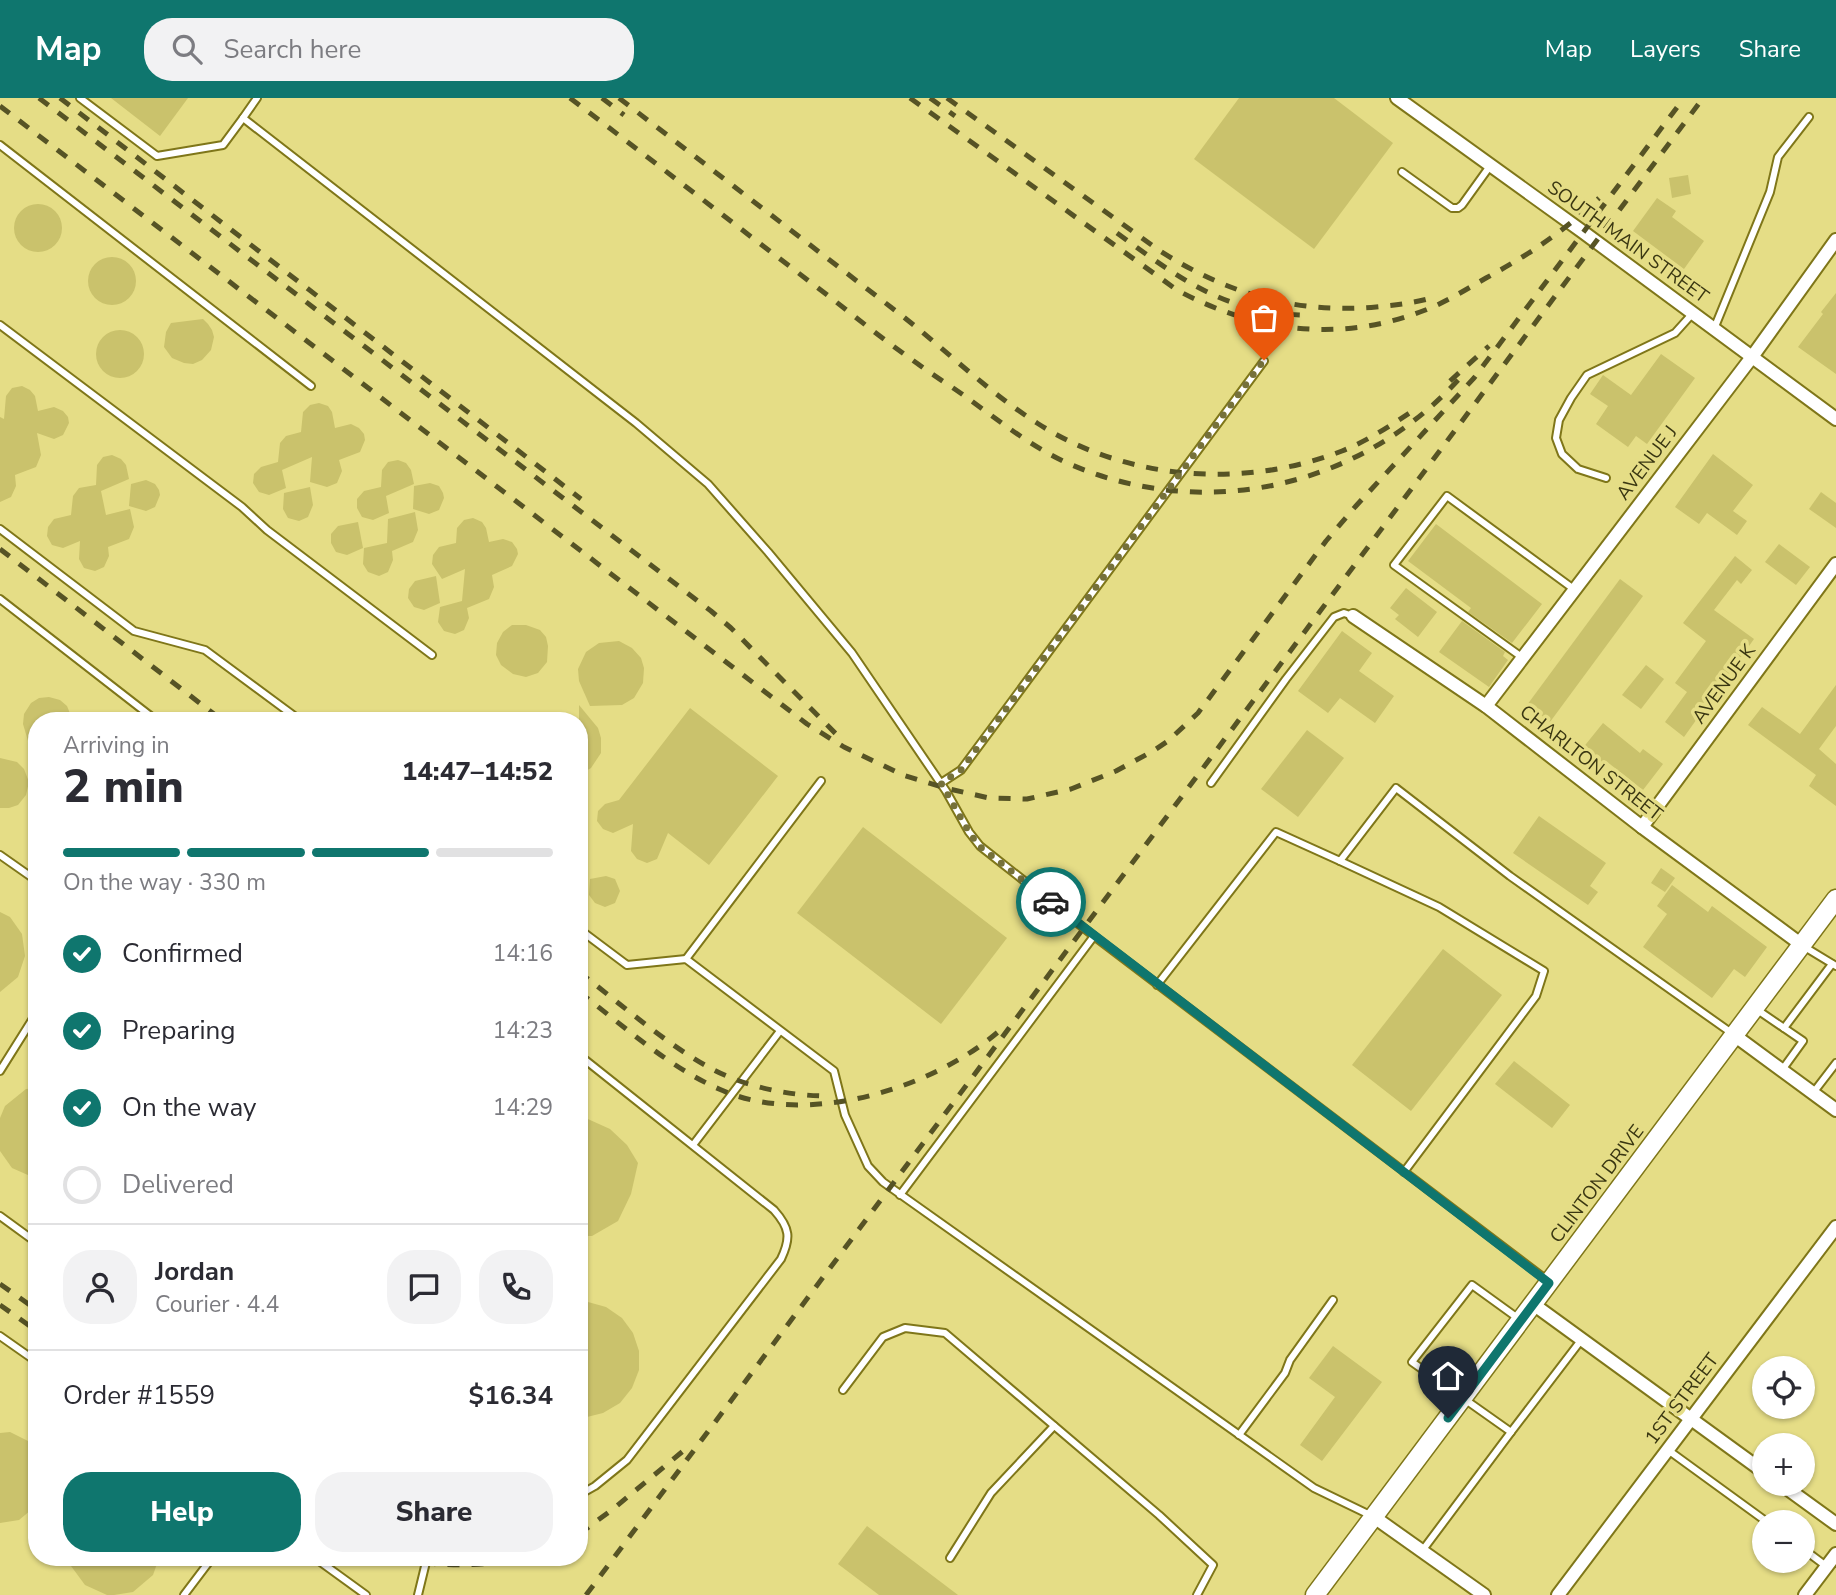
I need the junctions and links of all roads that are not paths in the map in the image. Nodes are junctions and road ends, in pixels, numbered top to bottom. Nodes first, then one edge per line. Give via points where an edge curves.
1 (80, 98) edge
2 (257, 98) edge
3 (1397, 98) edge
4 (1809, 117) dead end
5 (243, 118) junction
6 (0, 145) edge
7 (1490, 166) junction
8 (1402, 172) dead end
9 (1836, 240) edge
10 (1693, 313) junction
11 (0, 326) edge
12 (1714, 329) junction
13 (1752, 357) junction
14 (1264, 360) dead end
15 (311, 386) dead end
16 (1836, 419) edge
17 (1606, 478) dead end
18 (0, 529) edge
19 (1836, 564) edge
20 (1575, 590) junction
21 (0, 599) edge
22 (1353, 617) joint
23 (432, 655) dead end
24 (1523, 658) junction
25 (1486, 706) junction
26 (145, 712) edge
27 (289, 712) edge
28 (821, 781) dead end
29 (941, 783) junction
30 (1211, 783) dead end
31 (1642, 827) junction
32 (0, 855) edge
33 (1340, 861) junction
34 (28, 875) edge
35 (1836, 899) edge
36 (588, 936) edge
37 (1094, 936) junction
38 (1802, 945) junction
39 (686, 959) junction
40 (1834, 965) edge
41 (1157, 985) junction
42 (1755, 1007) junction
43 (28, 1026) edge
44 (1784, 1028) junction
45 (780, 1031) junction
46 (1734, 1035) junction
47 (588, 1062) edge
48 (1836, 1063) edge
49 (1782, 1070) junction
50 (0, 1071) edge
51 (1814, 1093) junction
52 (1836, 1110) edge
53 (692, 1145) junction
54 (1404, 1172) junction
55 (900, 1195) junction
56 (0, 1216) edge
57 (1836, 1227) edge
58 (28, 1236) edge
59 (1549, 1283) junction
60 (1333, 1300) dead end
61 (1533, 1304) junction
62 (1521, 1320) junction
63 (0, 1336) edge
64 (1581, 1339) junction
65 (28, 1356) edge
66 (842, 1390) dead end
67 (1462, 1398) junction
68 (1691, 1419) junction
69 (1054, 1426) junction
70 (1511, 1432) junction
71 (1239, 1435) junction
72 (1668, 1450) junction
73 (1752, 1463) edge
74 (588, 1490) edge
75 (1798, 1496) edge
76 (1752, 1511) edge
77 (1374, 1517) junction
78 (1836, 1524) edge
79 (1422, 1551) junction
80 (1836, 1554) edge
81 (1815, 1557) edge
82 (950, 1558) dead end
83 (206, 1566) edge
84 (326, 1566) edge
85 (425, 1566) edge
86 (1827, 1566) junction
87 (184, 1595) edge
88 (366, 1595) edge
89 (418, 1595) edge
90 (1197, 1595) edge
91 (1315, 1595) edge
92 (1483, 1595) edge
93 (1558, 1595) edge
94 (1805, 1595) edge

1 - 5 lane via 157,156 223,145
2 - 5 lane
3 - 7 street, SOUTH MAIN STREET
4 - 12 lane via 1778,157 1770,192
5 - 29 lane via 708,484 852,653
6 - 15 lane
7 - 8 lane via 1458,208
7 - 10 street, SOUTH MAIN STREET
9 - 13 street, AVENUE J
10 - 12 street, SOUTH MAIN STREET
10 - 17 lane via 1675,332 1587,375 1559,419 1556,438 1562,454 1578,469
11 - 23 lane
12 - 13 street, SOUTH MAIN STREET
13 - 16 street, SOUTH MAIN STREET
13 - 20 street, AVENUE J
14 - 29 lane via 961,770
18 - 27 lane via 134,631 205,650
19 - 31 street, AVENUE K
20 - 24 street, AVENUE J
20 - 24 lane via 1447,496 1395,565
21 - 26 lane
22 - 25 street, CHARLTON STREET
22 - 30 lane via 1343,613 1334,617
24 - 25 street, AVENUE J
25 - 31 street, CHARLTON STREET
28 - 39 lane
29 - 37 lane via 979,846
31 - 38 street, CHARLTON STREET
32 - 34 lane
33 - 41 lane via 1276,832
33 - 46 lane via 1396,788 1510,876
33 - 54 lane via 1439,907 1544,971 1536,996
35 - 38 main road, CLINTON DRIVE
36 - 39 lane via 627,965
37 - 41 lane
37 - 55 lane
38 - 40 lane
38 - 42 main road, CLINTON DRIVE
39 - 45 lane
40 - 44 lane
41 - 54 lane
42 - 44 lane
42 - 46 main road, CLINTON DRIVE
43 - 50 lane
44 - 49 lane via 1803,1041
45 - 53 lane
45 - 55 lane via 834,1071 845,1115 868,1166
46 - 49 street
46 - 59 main road, CLINTON DRIVE
47 - 53 lane
48 - 51 lane
49 - 51 street
51 - 52 street
53 - 74 lane via 774,1210 788,1231 788,1245 627,1460
54 - 59 lane
55 - 71 lane
56 - 58 lane
57 - 68 street, 1ST STREET
59 - 61 main road, CLINTON DRIVE
60 - 71 lane
61 - 62 main road, CLINTON DRIVE
61 - 64 street
62 - 67 main road, CLINTON DRIVE
62 - 67 lane via 1472,1285 1412,1362
63 - 65 lane
64 - 68 street
64 - 70 lane
66 - 69 lane via 883,1337 905,1328 945,1333
67 - 70 lane
67 - 77 main road, CLINTON DRIVE
68 - 72 street, 1ST STREET
68 - 73 street
69 - 82 lane via 991,1493
69 - 90 lane via 1213,1565
70 - 79 lane
71 - 77 lane via 1314,1489
72 - 76 lane
72 - 93 street, 1ST STREET
75 - 78 street
77 - 79 street
77 - 91 main road, CLINTON DRIVE
79 - 92 street
80 - 86 street
81 - 86 lane
83 - 87 lane
84 - 88 lane
85 - 89 lane
86 - 94 street

